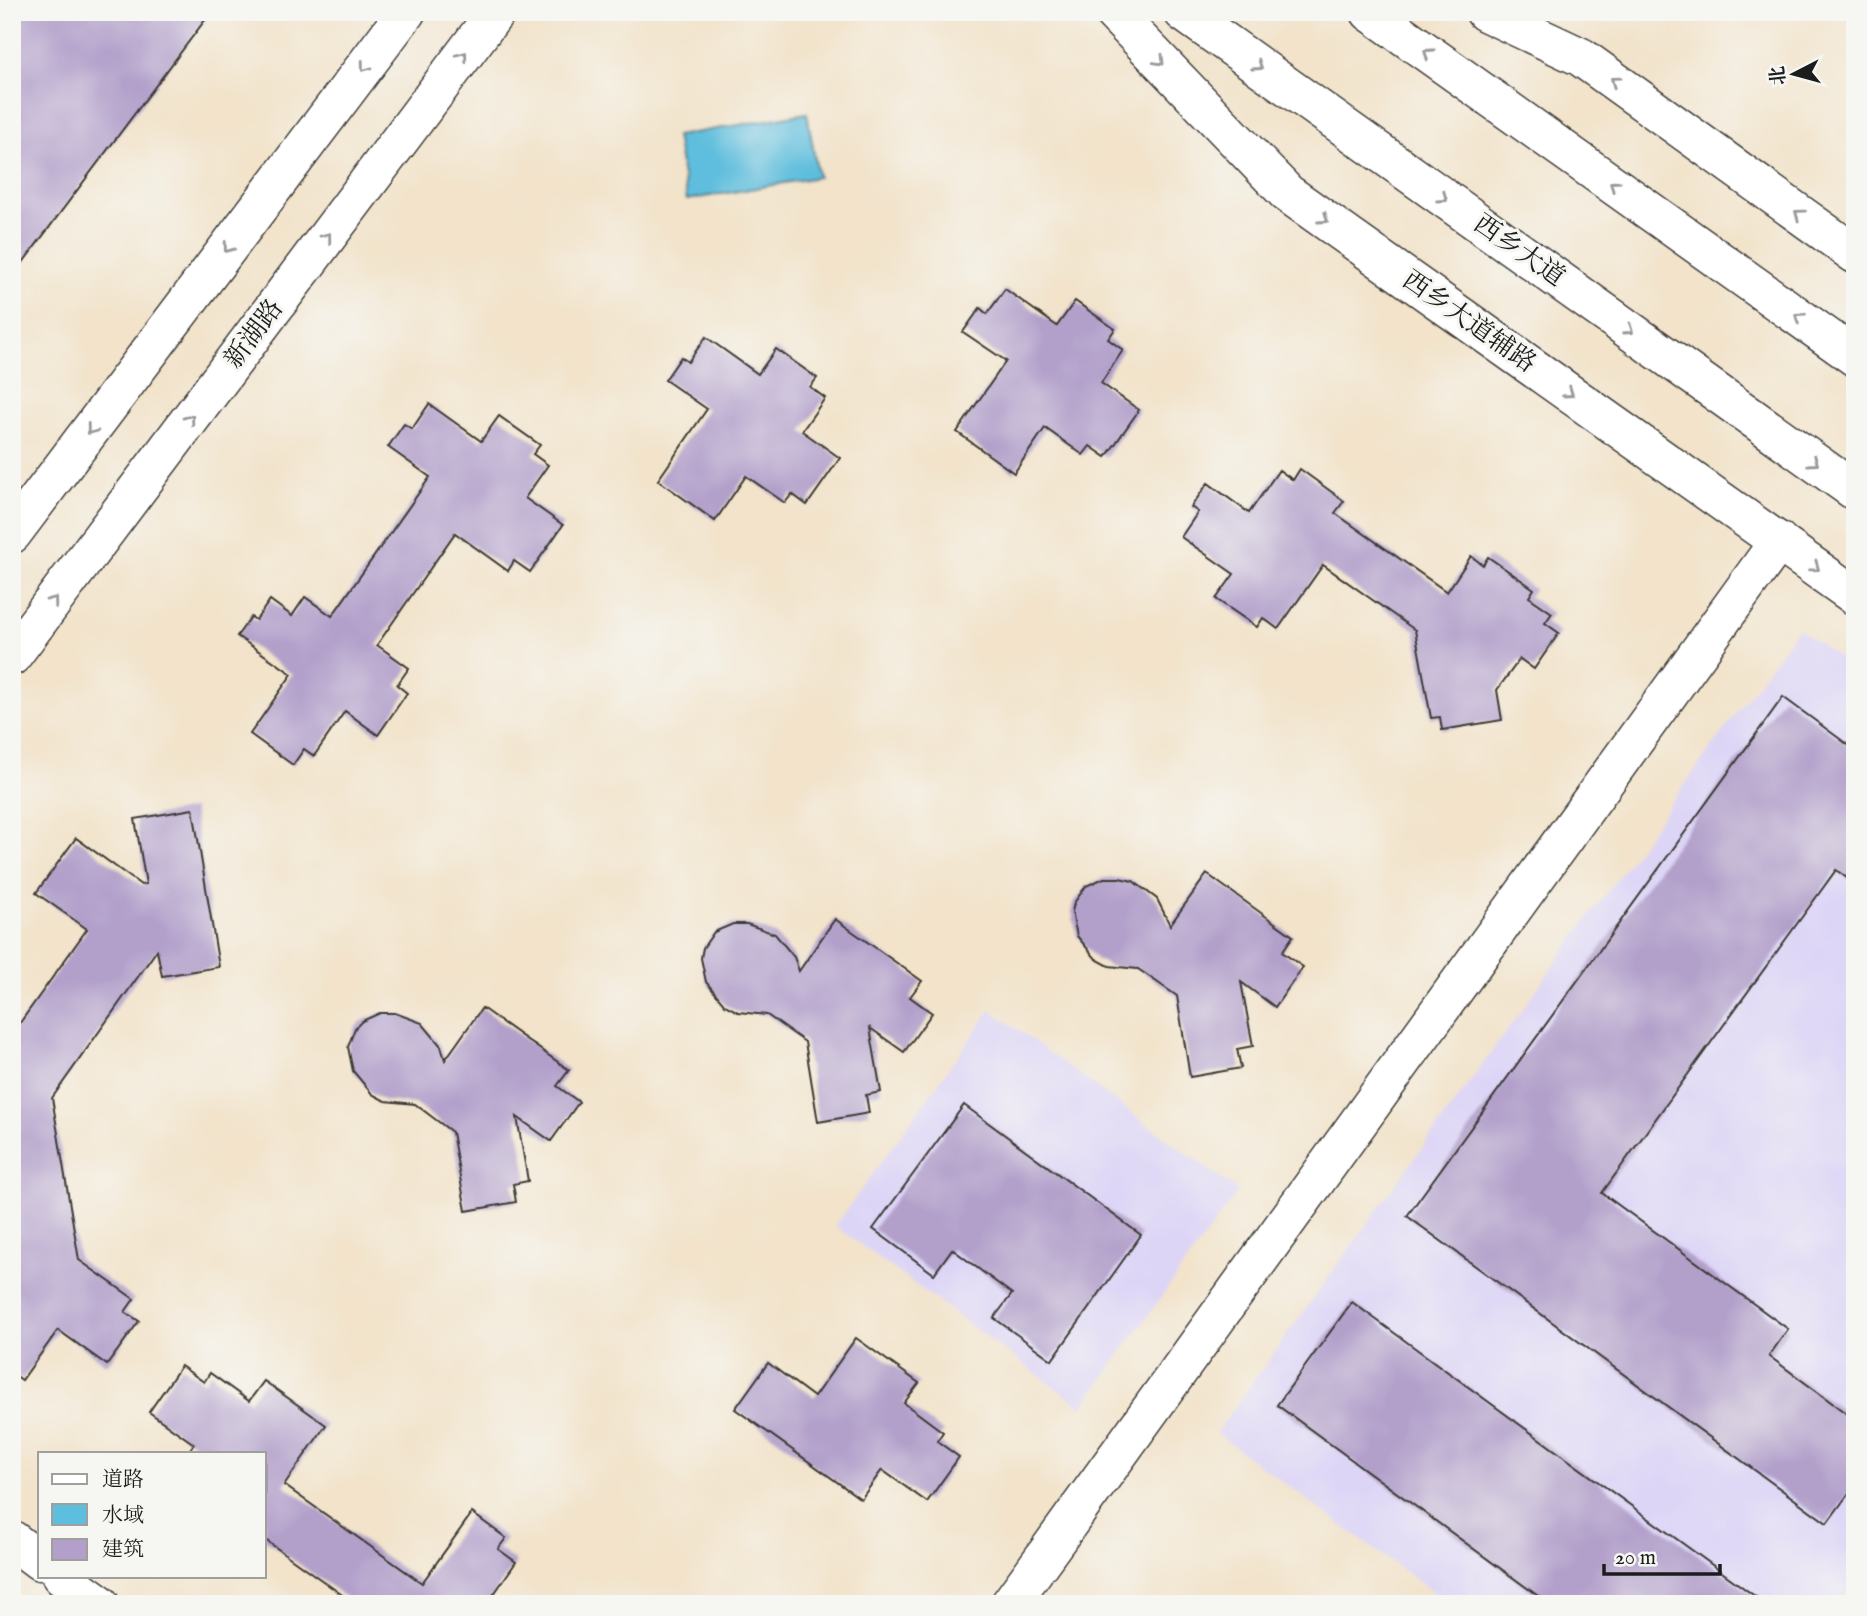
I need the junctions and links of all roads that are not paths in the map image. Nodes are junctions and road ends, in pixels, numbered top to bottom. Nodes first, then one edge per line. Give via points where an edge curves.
1 (406, 12) edge
2 (496, 12) edge
3 (1113, 12) edge
4 (1182, 12) edge
5 (1370, 12) edge
6 (1485, 12) edge
7 (1855, 254) edge
8 (1855, 357) edge
9 (1855, 491) edge
10 (12, 534) edge
11 (1779, 541) junction
12 (1855, 596) edge
13 (12, 656) edge
14 (12, 1541) edge
15 (38, 1560) edge
16 (64, 1578) edge
17 (100, 1604) edge
18 (1010, 1604) edge

1 -> 10 main road
13 -> 2 main road, 新湖路
3 -> 11 main road, 西乡大道辅路 via 1287,193
4 -> 9 main road, 西乡大道
8 -> 5 main road
7 -> 6 main road via 1581,57
11 -> 12 main road, 西乡大道辅路
11 - 18 main road
14 - 15 main road
16 - 17 main road

